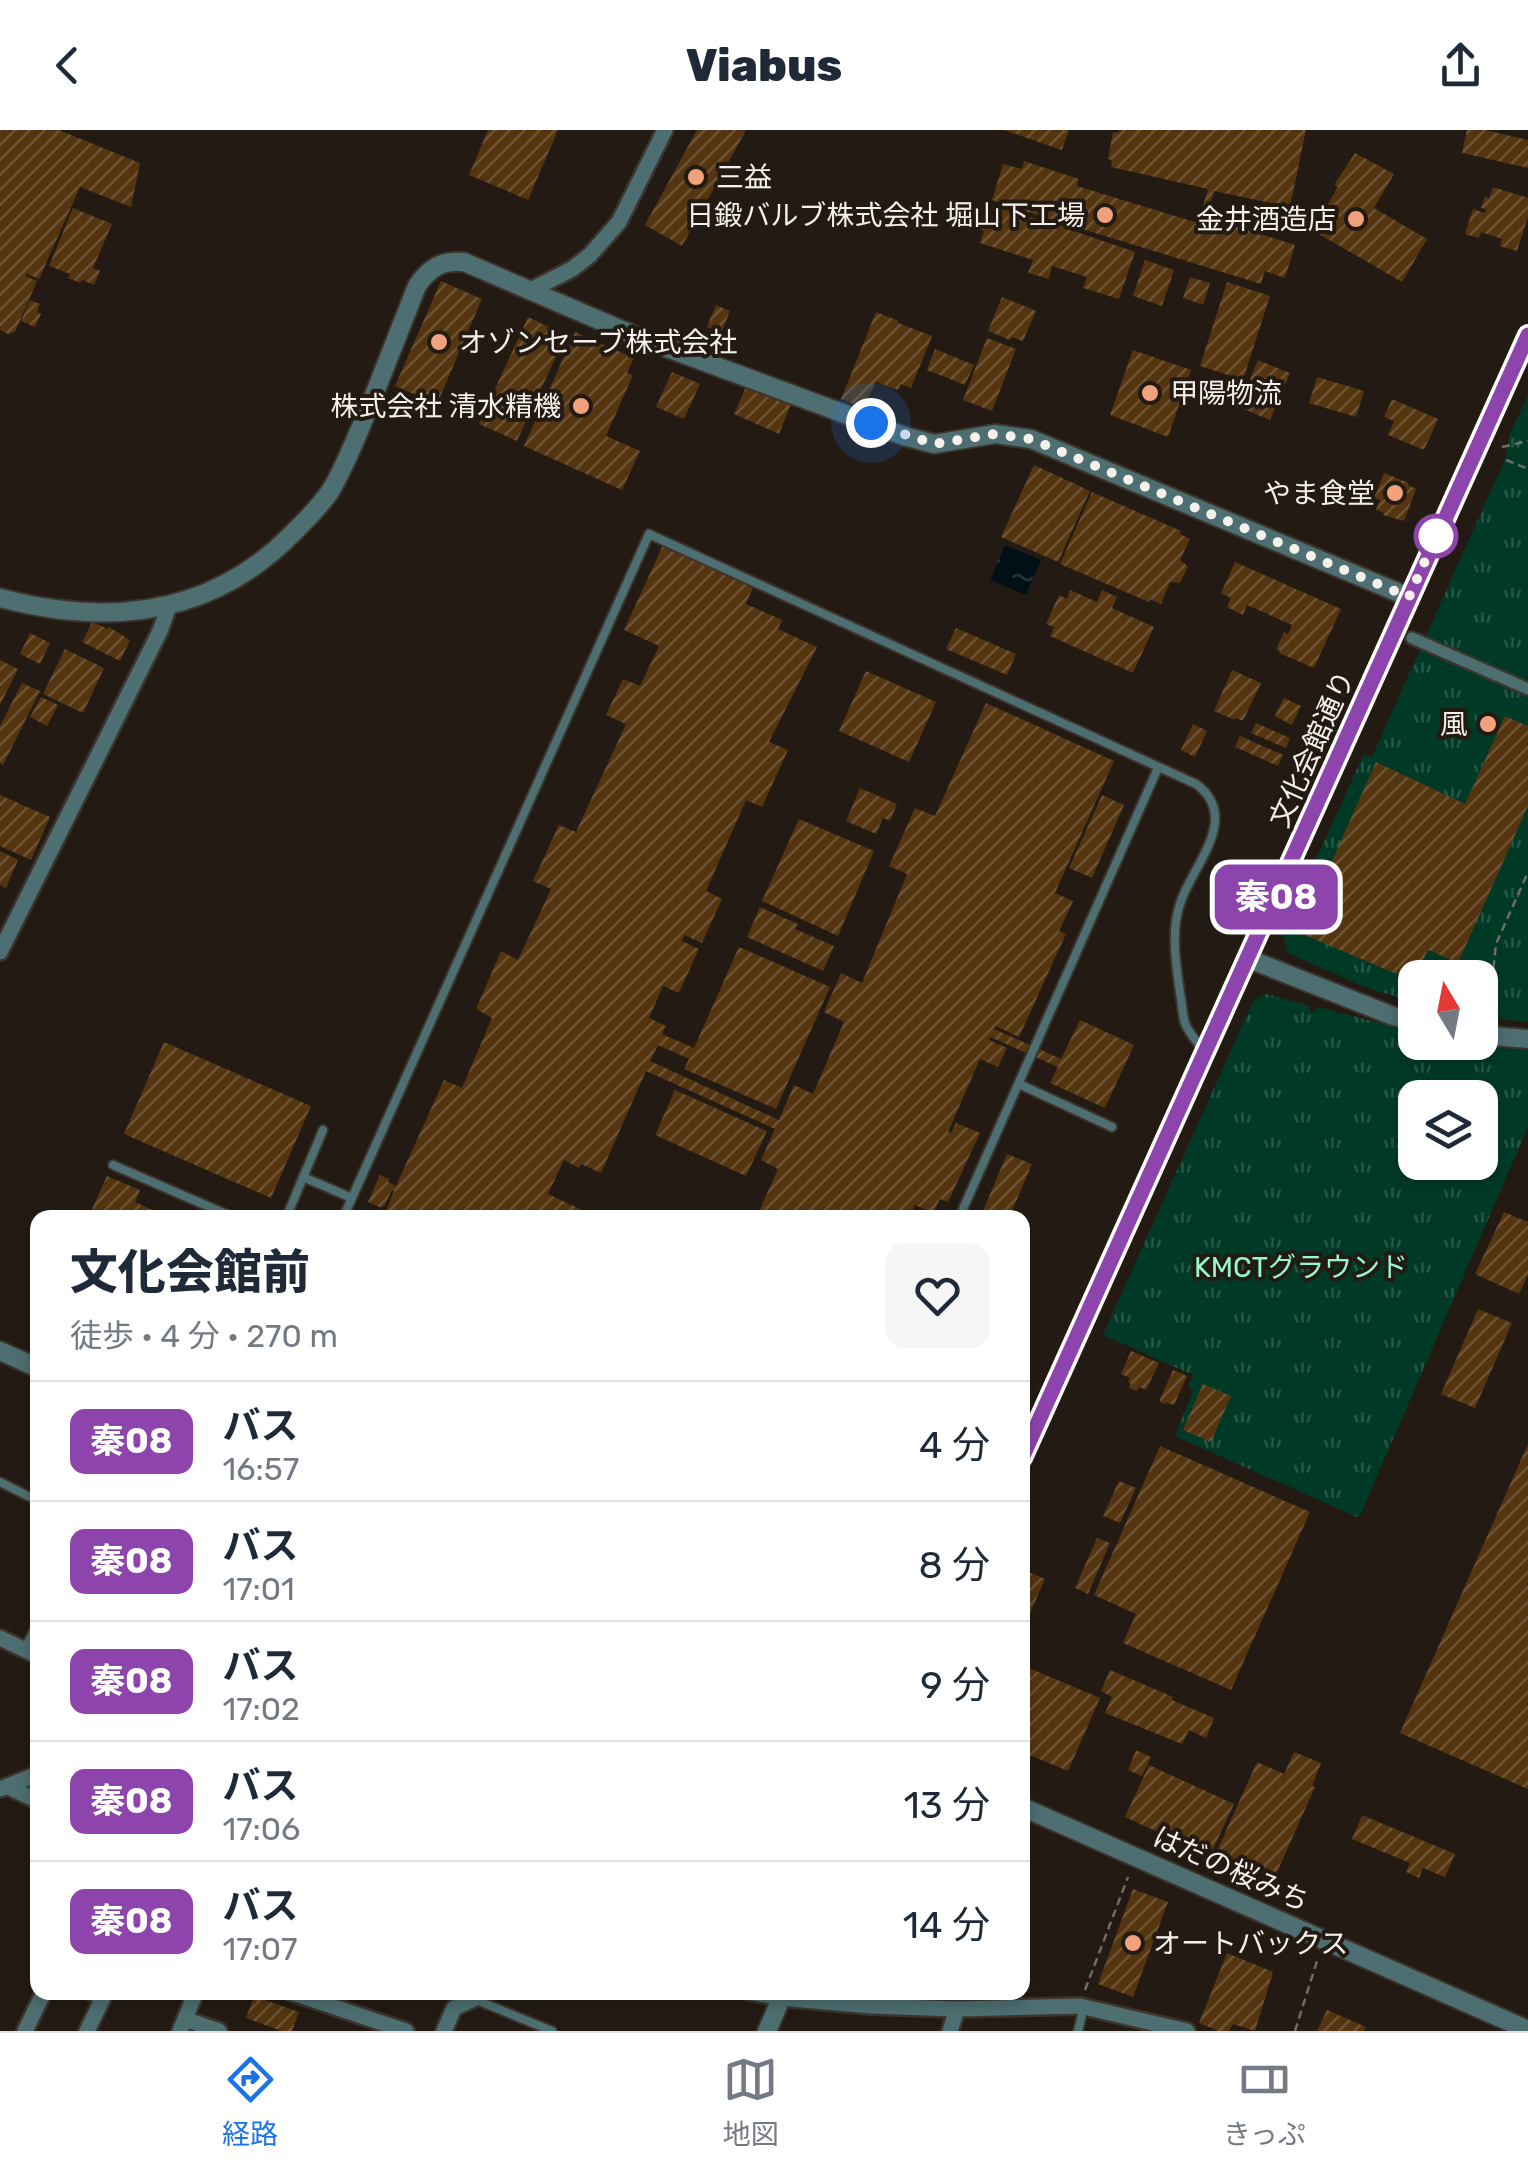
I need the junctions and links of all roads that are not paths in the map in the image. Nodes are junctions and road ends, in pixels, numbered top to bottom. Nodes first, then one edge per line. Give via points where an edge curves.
1 (665, 130) edge
2 (532, 290) junction
3 (1528, 336) edge
4 (1409, 597) junction
5 (0, 598) edge
6 (169, 606) junction
7 (1412, 638) dead end
8 (1528, 689) edge
9 (1158, 768) junction
10 (0, 952) edge
11 (1248, 959) junction
12 (1398, 1018) edge
13 (1498, 1032) edge
14 (1528, 1039) edge
15 (1205, 1052) junction
16 (1019, 1084) junction
17 (1112, 1128) dead end
18 (323, 1130) dead end
19 (113, 1165) dead end
20 (303, 1176) junction
21 (352, 1198) junction
22 (216, 1210) edge
23 (289, 1210) edge
24 (347, 1210) edge
25 (963, 1210) edge
26 (0, 1352) edge
27 (30, 1365) edge
28 (1030, 1440) edge
29 (0, 1482) edge
30 (30, 1497) edge
31 (0, 1638) edge
32 (30, 1653) edge
33 (30, 1777) edge
34 (4, 1788) edge
35 (30, 1798) edge
36 (1030, 1811) edge
37 (40, 2000) edge
38 (102, 2000) edge
39 (193, 2000) edge
40 (314, 2000) edge
41 (467, 2000) edge
42 (483, 2000) edge
43 (780, 2000) edge
44 (880, 2000) edge
45 (1082, 2006) junction
46 (957, 2009) junction
47 (182, 2025) edge
48 (1528, 2030) edge
49 (24, 2031) edge
50 (87, 2031) edge
51 (219, 2031) edge
52 (406, 2031) edge
53 (444, 2031) edge
54 (552, 2031) edge
55 (766, 2031) edge
56 (950, 2031) edge
57 (1078, 2031) edge
58 (1187, 2031) edge

1 - 2 street via 612,232 572,269
2 - 4 street via 904,436 934,444 995,434 1031,439
2 - 6 street via 464,262 433,267 417,286 329,494 248,570
3 - 4 street, 文化会館通り
4 - 11 street, 文化会館通り
5 - 6 street via 77,613
6 - 10 street
7 - 8 street
9 - 15 lane via 1207,792 1216,811 1214,833 1175,925 1185,1026
9 - 16 lane
9 - 21 lane via 649,534
11 - 12 street
11 - 15 street, 文化会館通り
13 - 14 street
15 - 28 street, 文化会館通り
16 - 17 lane
16 - 25 lane
18 - 20 lane
19 - 22 lane
20 - 21 lane
20 - 23 lane
21 - 24 lane
26 - 27 street
29 - 30 lane
31 - 32 street
33 - 34 street
34 - 35 street
36 - 48 street, はだの桜みち
37 - 49 street
38 - 50 street
39 - 47 street
40 - 52 street
41 - 53 street via 454,2008
42 - 54 lane
43 - 55 street
44 - 46 street
45 - 46 street
45 - 57 lane
45 - 58 street
46 - 56 street
47 - 51 street

